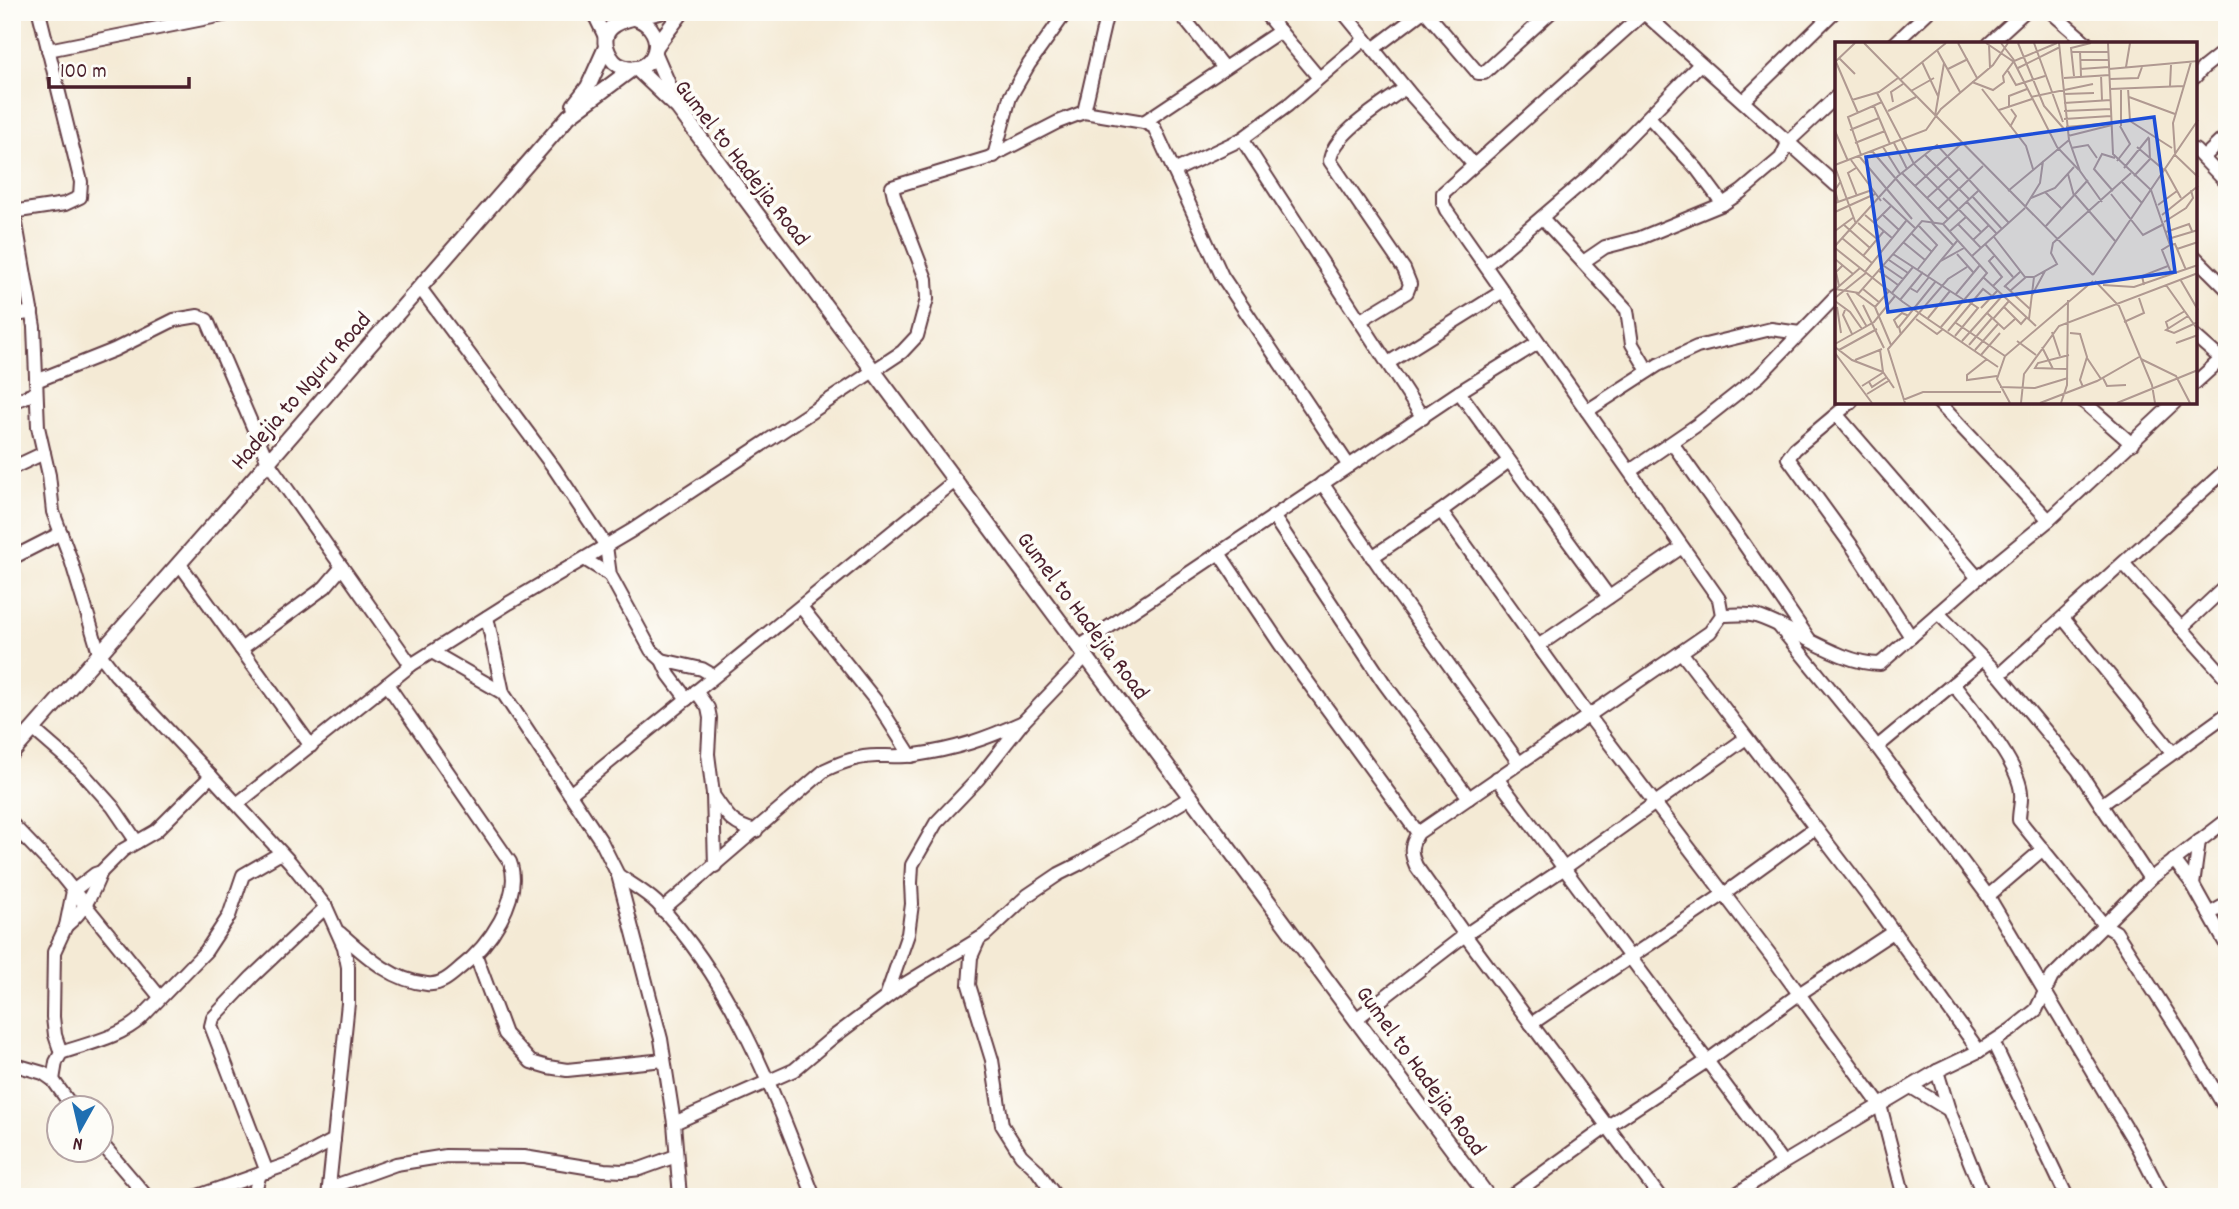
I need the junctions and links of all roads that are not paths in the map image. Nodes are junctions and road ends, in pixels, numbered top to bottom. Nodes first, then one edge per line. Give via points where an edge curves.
1 (39, 12) edge
2 (238, 12) edge
3 (593, 12) edge
4 (660, 12) edge
5 (682, 12) edge
6 (1066, 12) edge
7 (1107, 12) edge
8 (1179, 12) edge
9 (1264, 12) edge
10 (1343, 12) edge
11 (1424, 12) edge
12 (1551, 12) edge
13 (1834, 12) edge
14 (1928, 12) edge
15 (2024, 12) edge
16 (2050, 12) edge
17 (1640, 14) edge
18 (625, 16) edge
19 (1280, 31) junction
20 (1896, 42) edge
21 (1991, 42) edge
22 (2086, 42) edge
23 (606, 43) junction
24 (1369, 44) junction
25 (656, 49) junction
26 (2227, 49) edge
27 (48, 50) junction
28 (1700, 64) junction
29 (634, 68) junction
30 (1224, 68) junction
31 (2197, 74) edge
32 (1319, 78) junction
33 (1405, 88) junction
34 (1835, 98) edge
35 (1743, 101) junction
36 (678, 108) junction
37 (1084, 112) junction
38 (569, 116) junction
39 (1649, 117) junction
40 (1144, 122) junction
41 (2227, 135) edge
42 (1242, 139) junction
43 (1789, 141) junction
44 (2199, 154) edge
45 (994, 156) junction
46 (1474, 165) junction
47 (1174, 171) junction
48 (1835, 183) edge
49 (2227, 183) edge
50 (1723, 204) junction
51 (13, 212) edge
52 (1542, 218) junction
53 (2197, 259) edge
54 (17, 260) edge
55 (1583, 262) junction
56 (1486, 265) junction
57 (420, 288) junction
58 (2227, 289) edge
59 (1503, 291) junction
60 (1835, 297) edge
61 (32, 312) junction
62 (12, 316) edge
63 (1361, 320) junction
64 (1800, 333) junction
65 (2197, 337) edge
66 (1538, 343) junction
67 (2224, 356) edge
68 (1388, 363) junction
69 (874, 370) junction
70 (1648, 371) junction
71 (2197, 381) edge
72 (36, 387) junction
73 (1459, 392) junction
74 (12, 402) edge
75 (1849, 404) edge
76 (1940, 404) edge
77 (2086, 404) edge
78 (2173, 404) edge
79 (1587, 411) junction
80 (1837, 415) junction
81 (1423, 418) junction
82 (1672, 443) junction
83 (2132, 444) junction
84 (44, 453) junction
85 (1509, 461) junction
86 (268, 462) junction
87 (1349, 466) junction
88 (12, 467) edge
89 (2227, 469) edge
90 (1630, 471) junction
91 (956, 480) junction
92 (1322, 484) junction
93 (1441, 511) junction
94 (1273, 516) junction
95 (2049, 520) junction
96 (61, 533) junction
97 (606, 546) junction
98 (1682, 547) junction
99 (1219, 553) junction
100 (1372, 557) junction
101 (12, 558) edge
102 (584, 559) junction
103 (179, 563) junction
104 (2124, 564) junction
105 (342, 567) junction
106 (610, 575) junction
107 (1978, 578) junction
108 (2227, 585) edge
109 (1609, 597) junction
110 (801, 607) junction
111 (1938, 614) junction
112 (1722, 615) junction
113 (487, 617) junction
114 (2063, 618) junction
115 (1778, 625) junction
116 (2181, 628) junction
117 (1912, 637) junction
118 (1809, 639) junction
119 (1538, 646) junction
120 (241, 649) junction
121 (1083, 651) junction
122 (432, 652) junction
123 (1681, 652) junction
124 (99, 653) junction
125 (1983, 659) junction
126 (662, 660) junction
127 (411, 665) junction
128 (1999, 675) junction
129 (714, 676) junction
130 (2227, 678) edge
131 (387, 684) junction
132 (1953, 684) junction
133 (503, 693) junction
134 (691, 695) junction
135 (2227, 714) edge
136 (1588, 715) junction
137 (1023, 722) junction
138 (33, 729) junction
139 (1746, 738) junction
140 (311, 746) junction
141 (1877, 747) junction
142 (12, 752) edge
143 (2172, 752) junction
144 (911, 756) junction
145 (1519, 763) junction
146 (211, 776) junction
147 (1497, 778) junction
148 (570, 794) junction
149 (713, 794) junction
150 (1191, 797) junction
151 (1469, 798) junction
152 (1655, 803) junction
153 (237, 804) junction
154 (2101, 805) junction
155 (2227, 820) edge
156 (12, 824) edge
157 (1815, 828) junction
158 (756, 831) junction
159 (1418, 833) junction
160 (2199, 841) junction
161 (137, 842) junction
162 (2043, 849) junction
163 (281, 853) junction
164 (2174, 860) junction
165 (715, 866) junction
166 (1563, 869) junction
167 (102, 872) junction
168 (618, 875) junction
169 (2150, 879) junction
170 (2193, 885) junction
171 (73, 891) junction
172 (1724, 894) junction
173 (1988, 896) junction
174 (2227, 904) edge
175 (85, 905) junction
176 (326, 908) junction
177 (662, 910) junction
178 (2209, 914) junction
179 (2104, 925) junction
180 (66, 926) junction
181 (337, 930) junction
182 (1894, 932) junction
183 (1465, 935) junction
184 (980, 938) junction
185 (2227, 946) edge
186 (476, 956) junction
187 (1630, 958) junction
188 (2045, 991) junction
189 (1799, 994) junction
190 (160, 998) junction
191 (886, 998) junction
192 (1356, 1019) junction
193 (1531, 1024) junction
194 (1993, 1042) junction
195 (1979, 1051) junction
196 (61, 1053) junction
197 (664, 1060) junction
198 (1707, 1061) junction
199 (12, 1063) edge
200 (1937, 1070) junction
201 (53, 1080) junction
202 (769, 1082) junction
203 (1911, 1087) junction
204 (64, 1094) edge
205 (1880, 1105) junction
206 (1949, 1110) junction
207 (2227, 1111) edge
208 (674, 1123) junction
209 (1608, 1126) junction
210 (334, 1140) junction
211 (676, 1156) junction
212 (116, 1160) edge
213 (1783, 1163) junction
214 (263, 1173) junction
215 (678, 1173) junction
216 (329, 1193) edge
217 (147, 1197) edge
218 (195, 1197) edge
219 (253, 1197) edge
220 (680, 1197) edge
221 (690, 1197) edge
222 (814, 1197) edge
223 (1056, 1197) edge
224 (1488, 1197) edge
225 (1510, 1197) edge
226 (1660, 1197) edge
227 (1732, 1197) edge
228 (1904, 1197) edge
229 (1984, 1197) edge
230 (2067, 1197) edge
231 (2164, 1197) edge

1 - 27 street
2 - 27 street
3 - 23 street
4 - 18 main road
5 - 25 main road
6 - 45 street via 1010,97
7 - 37 street
8 - 30 street
9 - 19 street
10 - 24 street
11 - 12 street via 1478,73 1484,73
11 - 24 street
13 - 35 street
14 - 20 street
15 - 21 street
16 - 22 street
17 - 28 street
17 - 46 street
18 - 23 main road via 610,30
18 - 25 main road via 651,27
19 - 30 street
19 - 32 street
23 - 29 main road via 615,63
23 - 38 main road via 588,87
24 - 32 street
24 - 33 street
25 - 29 main road via 643,66
25 - 36 main road
26 - 31 street
27 - 51 street via 81,182 80,197 65,204
28 - 35 street
28 - 39 street
29 - 36 main road, Gumel to Hadejia Road
29 - 38 main road, Hadejia to Nguru Road
30 - 40 street
32 - 42 street
33 - 46 street
33 - 63 street via 1341,138 1331,152 1330,161 1410,284 1407,292
34 - 43 street
35 - 43 street
36 - 69 main road, Gumel to Hadejia Road
37 - 40 street
37 - 45 street
38 - 57 main road, Hadejia to Nguru Road
39 - 50 street via 1698,169
39 - 52 street
40 - 47 street via 1154,127
41 - 44 street
42 - 47 street
42 - 63 street
43 - 48 street
43 - 50 street via 1781,159
44 - 49 street
45 - 69 street via 892,187 926,279 926,299 917,336
46 - 56 street via 1442,197 1446,210
47 - 87 street via 1222,276
50 - 55 street via 1640,239 1605,247
51 - 54 street
52 - 55 street
52 - 56 street
53 - 58 street
54 - 61 street
55 - 70 street via 1627,310 1632,344
56 - 59 street
57 - 86 main road, Hadejia to Nguru Road
57 - 97 street
59 - 66 street
59 - 68 street
60 - 64 street
61 - 62 street
61 - 72 street
63 - 68 street
64 - 70 street via 1771,329 1697,347
64 - 82 street via 1759,376
65 - 67 street
66 - 73 street
66 - 79 street
67 - 71 street
68 - 81 street
69 - 91 main road, Gumel to Hadejia Road
69 - 97 street
70 - 79 street
72 - 74 street
72 - 84 street
72 - 86 street via 174,320 198,316 207,320
73 - 81 street
73 - 85 street
75 - 80 street
76 - 95 street
77 - 83 street
78 - 83 street
79 - 90 street
80 - 107 street
80 - 117 street via 1788,458
81 - 87 street
82 - 90 street
82 - 118 street
83 - 95 street
84 - 88 street
84 - 96 street
85 - 93 street
85 - 109 street
86 - 103 main road, Hadejia to Nguru Road
86 - 105 street
87 - 92 street
89 - 104 street
90 - 98 street
91 - 110 street
91 - 121 main road, Gumel to Hadejia Road
92 - 94 street
92 - 100 street
93 - 100 street
93 - 119 street
94 - 99 street
94 - 151 street via 1384,683
95 - 107 street
96 - 101 street
96 - 124 street
97 - 102 street
97 - 106 street
98 - 109 street
98 - 112 street via 1719,600
99 - 121 street
99 - 159 street
100 - 145 street
102 - 106 street
102 - 113 street
103 - 120 street
103 - 124 main road, Hadejia to Nguru Road
104 - 114 street
104 - 116 street
105 - 120 street via 310,600
105 - 127 street
106 - 126 street via 651,650
107 - 111 street
108 - 116 street
109 - 119 street
110 - 129 street
110 - 144 street via 876,701
111 - 117 street
111 - 125 street
112 - 115 street via 1753,615
112 - 123 street via 1710,632
113 - 122 street
113 - 133 street
114 - 128 street
114 - 143 street
115 - 118 street
115 - 141 street
116 - 130 street
117 - 118 street via 1880,664 1869,664
119 - 136 street
120 - 140 street
121 - 137 street
121 - 150 main road, Gumel to Hadejia Road
122 - 127 street
122 - 133 street
123 - 136 street
123 - 139 street
124 - 138 main road, Hadejia to Nguru Road
124 - 146 street
125 - 128 street
125 - 132 street
126 - 129 street
126 - 134 street via 668,675
127 - 131 street
128 - 154 street via 2078,770
129 - 134 street
131 - 140 street
131 - 186 street via 514,874 494,933
132 - 141 street
132 - 162 street via 2016,775 2021,793 2019,820
133 - 148 street
134 - 148 street
134 - 149 street via 708,708
135 - 143 street
136 - 145 street
136 - 152 street
137 - 144 street via 983,740
137 - 191 street via 936,823 912,865 908,934
138 - 142 main road, Hadejia to Nguru Road
138 - 161 street via 80,770
139 - 152 street
139 - 157 street
140 - 153 street
141 - 173 street
143 - 154 street
144 - 158 street via 842,761 825,770
145 - 147 street
146 - 153 street
146 - 161 street via 156,831
147 - 151 street
147 - 166 street
148 - 168 street
149 - 158 street via 740,827
149 - 165 street
150 - 184 street via 1059,874
150 - 192 main road, Gumel to Hadejia Road
151 - 159 street
152 - 166 street
152 - 172 street
153 - 163 street
154 - 169 street
155 - 160 street
156 - 171 street
157 - 172 street
157 - 182 street
158 - 165 street
159 - 183 street via 1410,853
160 - 164 street
160 - 170 street
161 - 167 street
162 - 173 street
162 - 179 street
163 - 176 street
163 - 190 street via 243,875 220,930
164 - 169 street
164 - 170 street
165 - 177 street
166 - 183 street
166 - 187 street
167 - 171 street
167 - 175 street
168 - 177 street
168 - 197 street
169 - 179 street
170 - 178 street
171 - 175 street
171 - 180 street
172 - 187 street
172 - 189 street
173 - 188 street
174 - 178 street
175 - 180 street
175 - 190 street
176 - 181 street
176 - 214 street via 252,977 213,1018 211,1026
177 - 202 street via 718,984
178 - 185 street
179 - 188 street via 2052,977
179 - 207 street via 2116,932
180 - 196 street via 54,952 53,1017
181 - 186 street via 391,973 428,985 450,977
181 - 210 street via 348,967 348,1003
182 - 189 street
182 - 195 street
183 - 192 street
183 - 193 street
184 - 191 street
184 - 223 street via 971,957 970,985 992,1060 1002,1125
186 - 197 street via 505,1034 531,1062 568,1070
187 - 193 street
187 - 198 street
188 - 194 street via 2036,1010
188 - 231 street
189 - 198 street
189 - 205 street
190 - 196 street via 125,1030
191 - 202 street via 794,1070
192 - 224 main road, Gumel to Hadejia Road
193 - 209 street
194 - 195 street
194 - 230 street
195 - 200 street
196 - 201 street
197 - 208 street
198 - 209 street
198 - 213 street
199 - 201 street
200 - 203 street
200 - 206 street
201 - 204 street
202 - 208 street
202 - 222 street
203 - 205 street
203 - 206 street
205 - 213 street
205 - 228 street
206 - 229 street
208 - 211 street
209 - 225 street
209 - 226 street
210 - 214 street
210 - 216 street
211 - 215 street
211 - 216 street via 623,1171 524,1157 446,1156 396,1164
212 - 217 street
213 - 227 street
214 - 218 street
214 - 219 street
215 - 220 street
215 - 221 street

